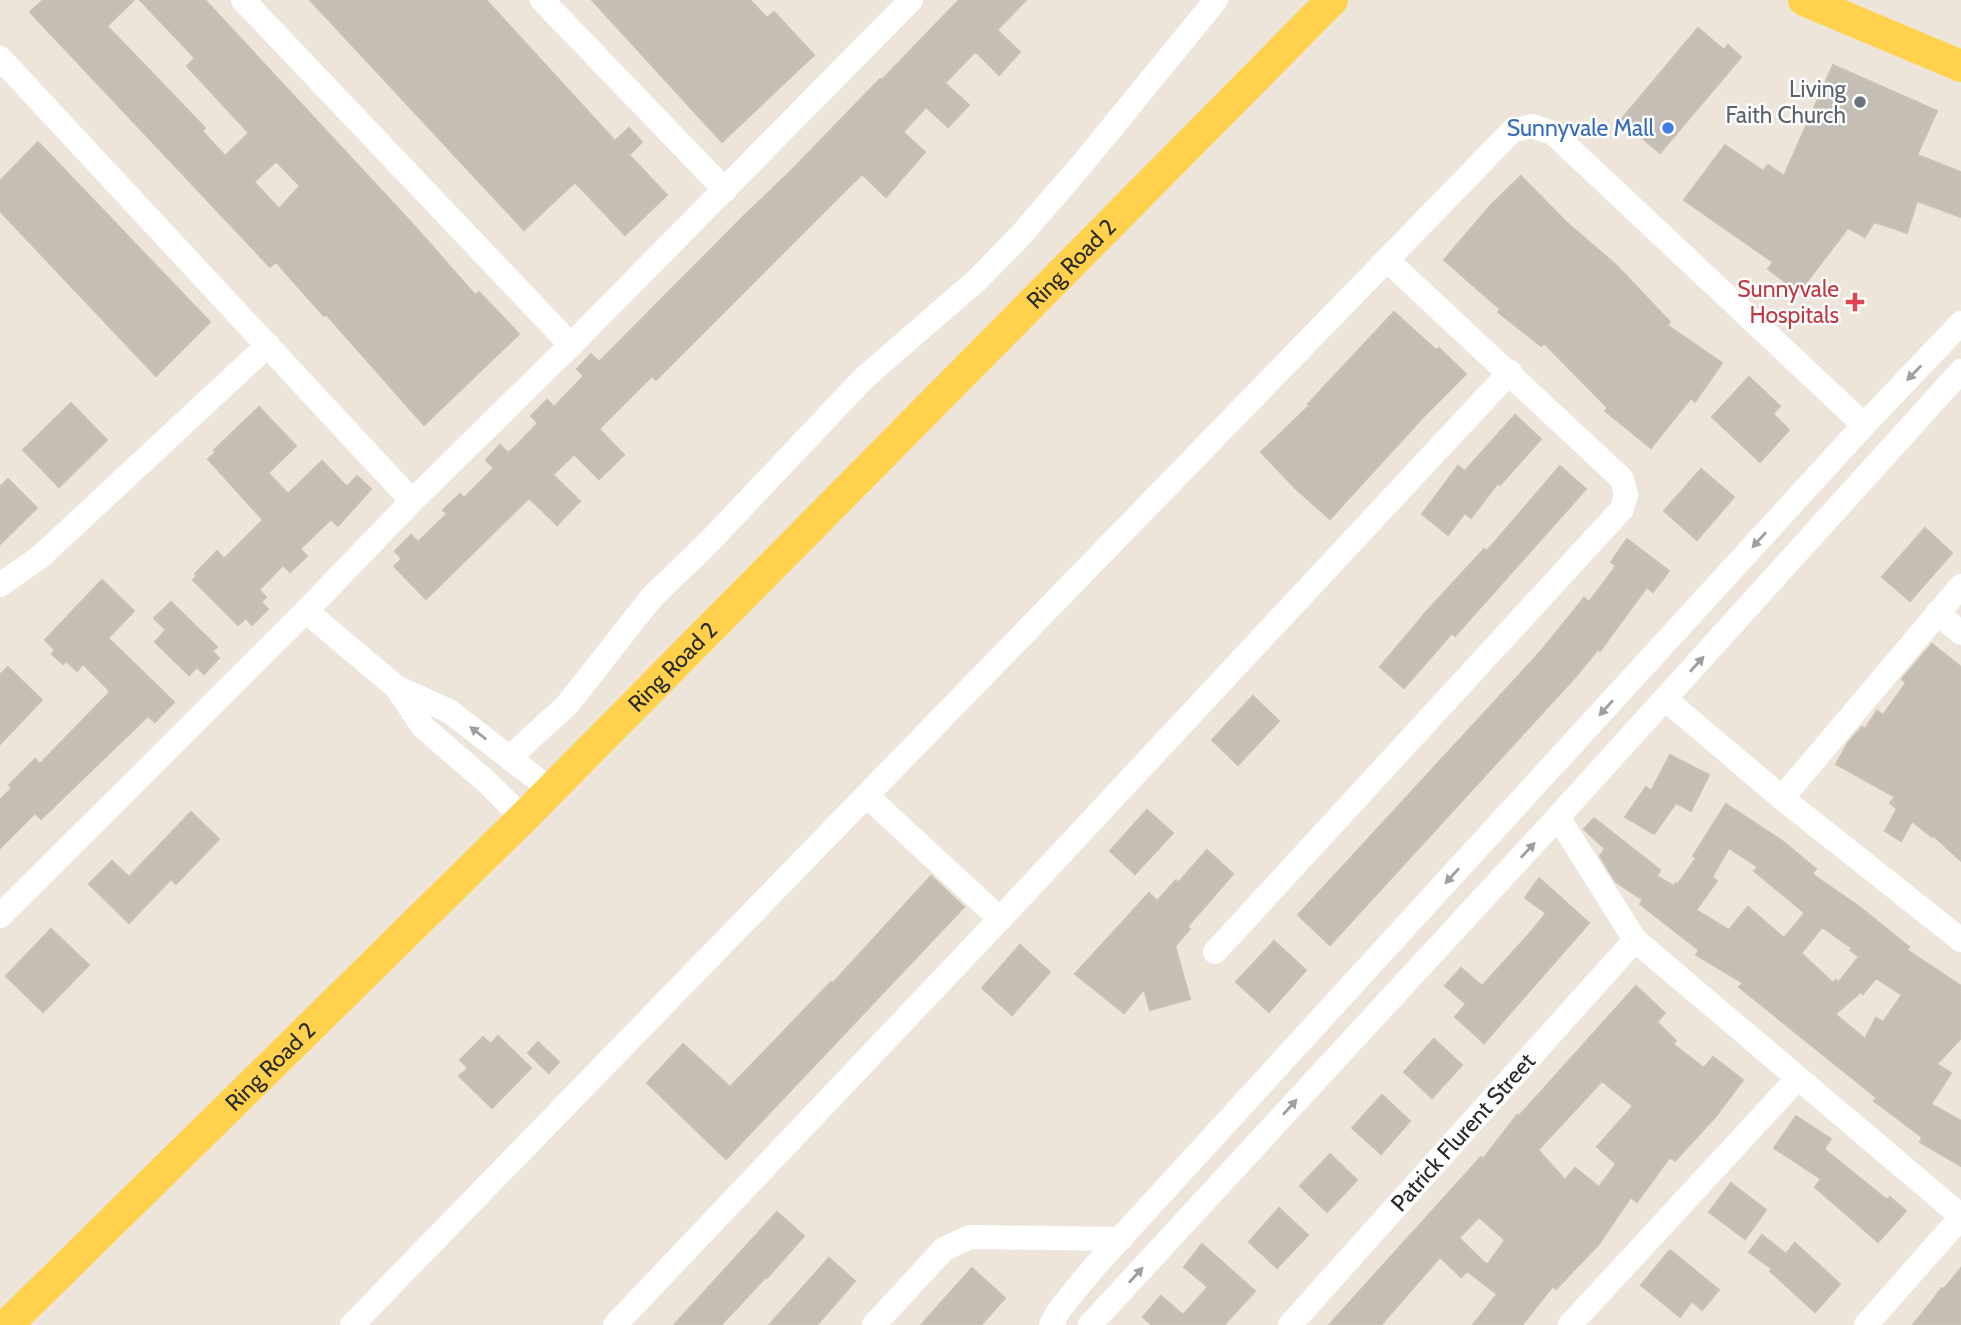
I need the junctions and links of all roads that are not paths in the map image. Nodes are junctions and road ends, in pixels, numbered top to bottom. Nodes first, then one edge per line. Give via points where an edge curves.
1 (243, 0) edge
2 (542, 0) edge
3 (911, 0) edge
4 (1216, 0) edge
5 (1332, 0) edge
6 (1804, 0) edge
7 (0, 58) edge
8 (1961, 66) edge
9 (725, 190) junction
10 (1387, 260) junction
11 (1961, 323) edge
12 (268, 345) junction
13 (571, 345) junction
14 (1961, 371) edge
15 (1510, 372) junction
16 (1864, 425) junction
17 (412, 500) junction
18 (0, 585) edge
19 (1961, 586) edge
20 (306, 611) junction
21 (1937, 613) junction
22 (1961, 633) edge
23 (396, 687) junction
24 (1665, 699) junction
25 (509, 758) junction
26 (551, 790) junction
27 (867, 796) junction
28 (1782, 798) junction
29 (1558, 817) junction
30 (523, 818) junction
31 (0, 916) edge
32 (1000, 919) junction
33 (1635, 940) junction
34 (1961, 940) edge
35 (1215, 952) dead end
36 (1357, 981) junction
37 (1382, 1006) junction
38 (1797, 1079) junction
39 (1961, 1217) edge
40 (1121, 1239) junction
41 (1055, 1318) edge
42 (7, 1325) edge
43 (352, 1325) edge
44 (615, 1325) edge
45 (874, 1325) edge
46 (1079, 1325) edge
47 (1090, 1325) edge
48 (1290, 1325) edge
49 (1570, 1325) edge
50 (1866, 1325) edge

1 - 13 street
2 - 9 street
3 - 9 street
4 - 25 street via 1020,236 978,280 864,378 652,597 567,705
5 - 26 main road, Ring Road 2
6 - 8 main road
7 - 12 street
9 - 13 street
10 - 15 street
10 - 16 street via 1512,131 1532,126 1542,129 1553,133
10 - 27 street
11 -> 16 street
12 - 17 street
12 - 18 street via 40,557
13 - 17 street
24 -> 14 street
15 - 32 street
15 - 35 street via 1622,479 1626,495 1622,509
16 -> 36 street
17 - 20 street
19 - 21 street
20 - 23 street
20 - 31 street
21 - 22 street
21 - 28 street
25 -> 23 street via 449,710
23 - 30 street via 423,727
24 - 28 street
24 - 29 street
25 - 26 street
26 - 30 main road, Ring Road 2
27 - 32 street
27 - 43 street
28 - 34 street
29 - 33 street
37 -> 29 street
30 - 42 main road, Ring Road 2
32 - 44 street
33 - 38 street
33 - 48 street, Patrick Flurent Street
36 - 37 street
36 - 40 street
47 -> 37 street
38 - 39 street
38 - 49 street
39 - 50 street
40 - 41 street
40 - 45 street via 970,1237 944,1249
41 - 46 street

